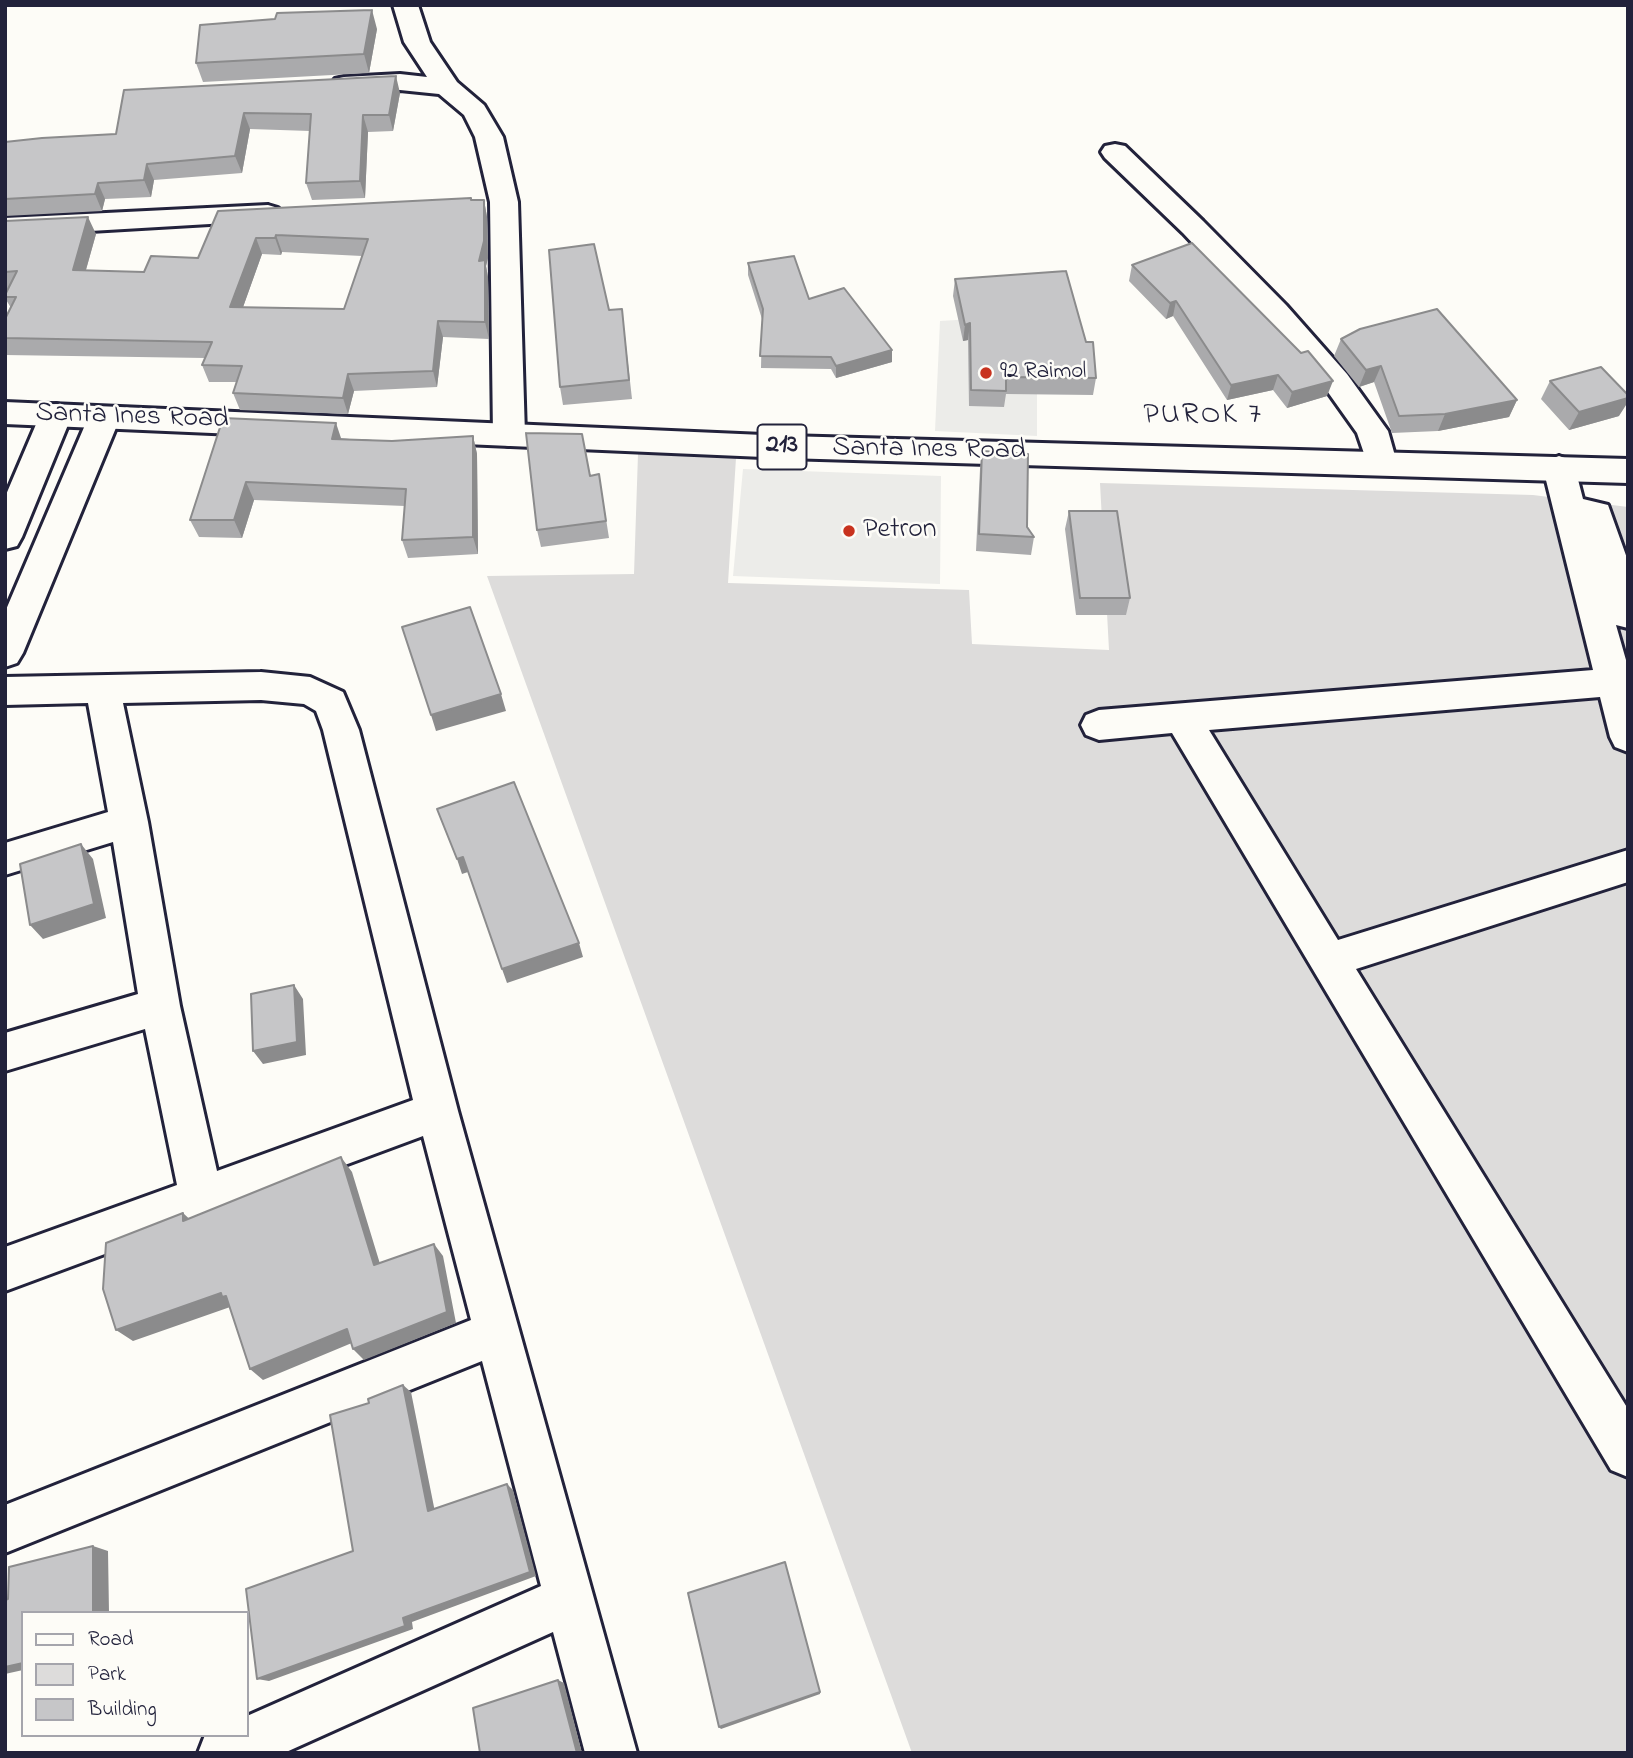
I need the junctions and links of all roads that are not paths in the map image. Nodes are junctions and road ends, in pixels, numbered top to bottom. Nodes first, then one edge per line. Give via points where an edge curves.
1 (405, 5) edge
2 (320, 86) edge
3 (447, 87) junction
4 (1115, 152) dead end
5 (296, 212) edge
6 (5, 227) edge
7 (5, 413) edge
8 (56, 415) junction
9 (104, 418) junction
10 (509, 435) junction
11 (1381, 463) junction
12 (1559, 468) junction
13 (1626, 470) edge
14 (1569, 504) junction
15 (64, 515) junction
16 (10, 526) edge
17 (17, 596) edge
18 (1628, 614) edge
19 (5, 653) edge
20 (1612, 682) junction
21 (5, 691) edge
22 (103, 691) junction
23 (1182, 718) junction
24 (1099, 725) dead end
25 (1628, 737) edge
26 (129, 822) junction
27 (5, 859) edge
28 (1628, 866) edge
29 (1329, 960) junction
30 (160, 1006) junction
31 (5, 1052) edge
32 (437, 1111) junction
33 (201, 1197) junction
34 (5, 1269) edge
35 (497, 1332) junction
36 (1628, 1453) edge
37 (5, 1529) edge
38 (570, 1599) junction
39 (224, 1753) edge
40 (611, 1753) edge

1 - 3 street via 417,42
2 - 3 street via 400,82
3 - 10 street via 475,111 489,137
4 - 11 street via 1193,227 1336,381 1372,431
5 - 6 street
7 - 8 street, Santa Ines Road / 213
8 - 9 street, Santa Ines Road / 213
8 - 16 street
9 - 10 street, Santa Ines Road / 213
9 - 15 street
10 - 11 street, Santa Ines Road / 213
11 - 12 street, Santa Ines Road / 213
12 - 13 street, 213
12 - 14 street
14 - 18 street via 1597,514
14 - 20 street
15 - 16 street
15 - 17 street
17 - 19 street
20 - 23 street
20 - 25 street
21 - 22 street
22 - 26 street
22 - 32 street via 261,686 310,691 330,702 341,730
23 - 24 street
23 - 29 street
26 - 27 street
26 - 30 street
28 - 29 street
29 - 36 street
30 - 31 street
30 - 33 street
32 - 33 street
32 - 35 street
33 - 34 street
35 - 37 street
35 - 38 street
38 - 39 street
38 - 40 street

